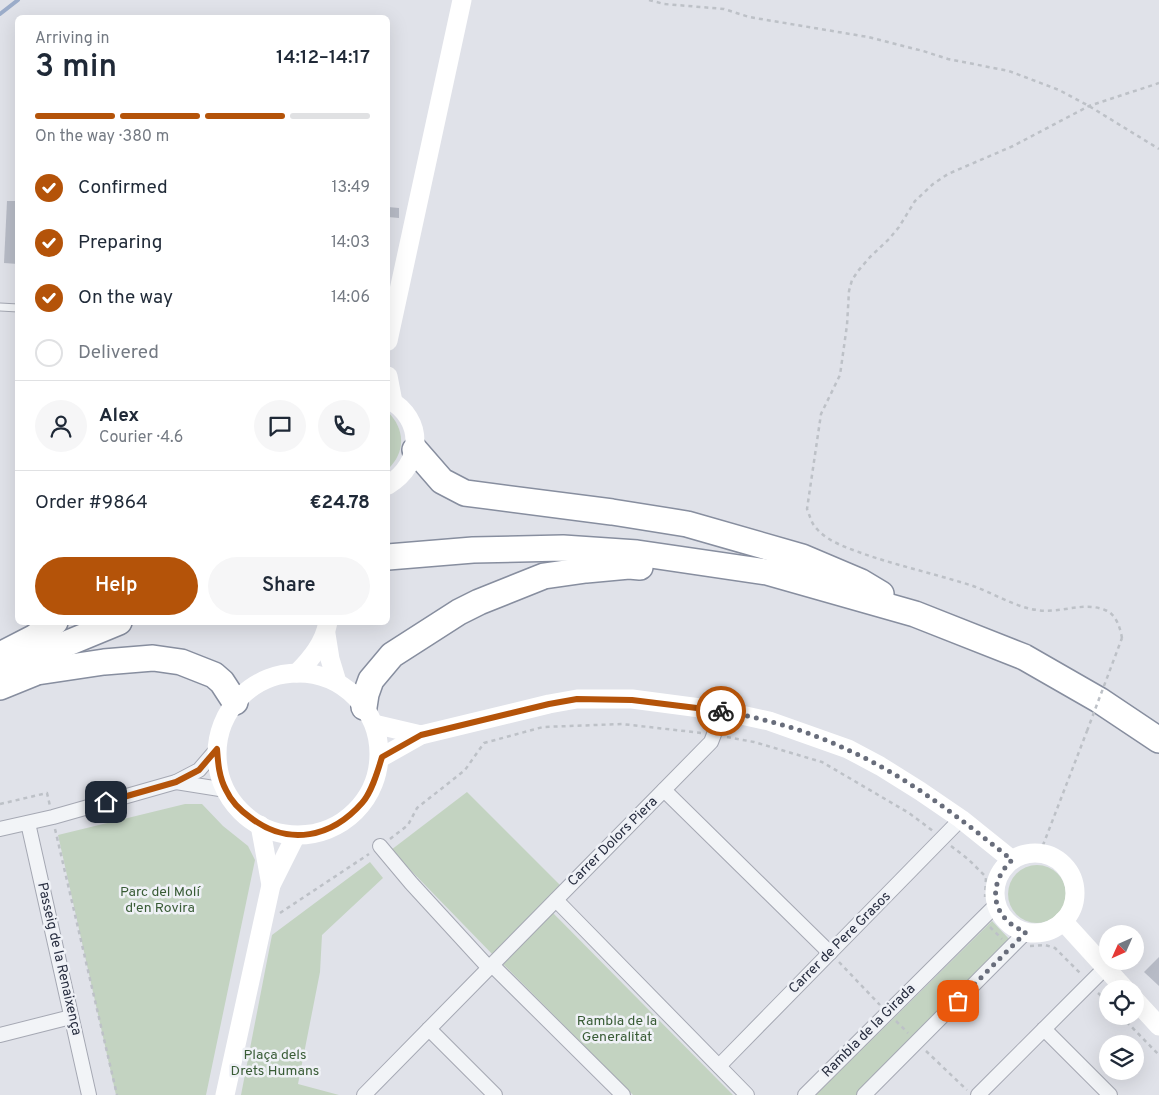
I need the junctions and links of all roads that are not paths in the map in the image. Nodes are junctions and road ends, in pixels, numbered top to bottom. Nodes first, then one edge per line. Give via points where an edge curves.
1 (462, 0) edge
2 (0, 307) edge
3 (15, 308) edge
4 (390, 332) edge
5 (390, 400) edge
6 (415, 450) junction
7 (390, 484) edge
8 (390, 557) edge
9 (915, 614) junction
10 (51, 625) edge
11 (112, 625) edge
12 (327, 628) edge
13 (0, 655) edge
14 (0, 672) edge
15 (297, 673) junction
16 (336, 682) junction
17 (0, 687) edge
18 (235, 702) junction
19 (723, 711) junction
20 (369, 716) junction
21 (421, 735) junction
22 (1159, 740) edge
23 (217, 749) junction
24 (382, 757) junction
25 (176, 782) junction
26 (226, 790) junction
27 (664, 790) junction
28 (961, 819) junction
29 (28, 822) junction
30 (260, 825) junction
31 (0, 829) edge
32 (295, 837) junction
33 (380, 846) road end
34 (1012, 860) junction
35 (271, 885) junction
36 (556, 900) junction
37 (991, 902) junction
38 (1063, 921) junction
39 (1027, 939) junction
40 (830, 953) junction
41 (1099, 961) edge
42 (491, 966) junction
43 (1103, 970) edge
44 (1107, 970) edge
45 (1116, 980) edge
46 (1144, 1010) edge
47 (71, 1017) junction
48 (1159, 1026) edge
49 (429, 1029) junction
50 (1044, 1029) junction
51 (0, 1035) edge
52 (719, 1066) junction
53 (90, 1095) edge
54 (225, 1095) edge
55 (364, 1095) edge
56 (495, 1095) edge
57 (623, 1095) edge
58 (747, 1095) edge
59 (805, 1095) edge
60 (864, 1095) edge
61 (978, 1095) edge
62 (1110, 1095) edge

1 - 4 street
2 - 3 lane
5 - 6 street via 410,421
6 - 7 street via 404,472
6 - 9 highway via 442,481 465,493 687,524 802,557 860,582
8 - 9 highway via 536,548 637,553 767,572
9 - 20 highway via 864,608 722,573 629,566 544,576 459,612 392,655 371,680 366,694
9 - 22 highway via 1024,657 1099,700
10 - 13 highway
11 - 14 highway
12 - 15 street via 310,660
12 - 16 street
15 - 16 street
15 - 18 street via 257,683
16 - 20 street
17 - 18 highway via 37,672 153,658 181,662 214,675
18 - 23 street via 226,716
19 - 21 street via 632,700 577,699
19 - 27 street, Carrer Dolors Piera via 711,742
19 - 28 street via 769,721 848,749 920,790
20 - 21 street
20 - 24 street
21 - 24 street
23 - 25 street via 199,770
23 - 26 street via 219,770
24 - 32 street via 364,801 342,822
25 - 26 street
25 - 29 street
26 - 30 street via 240,810
27 - 36 street, Carrer Dolors Piera
27 - 40 street
28 - 34 street
28 - 40 street, Carrer de Pere Grasos
29 - 31 street
29 - 47 street, Passeig de la Renaixença
30 - 32 street
30 - 35 street
32 - 35 street
33 - 42 street
34 - 37 street via 997,879
34 - 38 street via 1040,853 1062,864 1074,886 1071,911
35 - 54 street
36 - 42 street, Carrer Dolors Piera
36 - 52 street
37 - 39 street
37 - 59 street, Rambla de la Girada via 888,1013
38 - 39 street
38 - 41 street
39 - 60 street
40 - 52 street, Carrer de Pere Grasos
42 - 49 street, Carrer Dolors Piera
42 - 57 street
43 - 50 street
44 - 45 street
46 - 48 street
47 - 51 street
47 - 53 street, Passeig de la Renaixença
49 - 55 street, Carrer Dolors Piera
49 - 56 street
50 - 61 street
50 - 62 street
52 - 58 street

